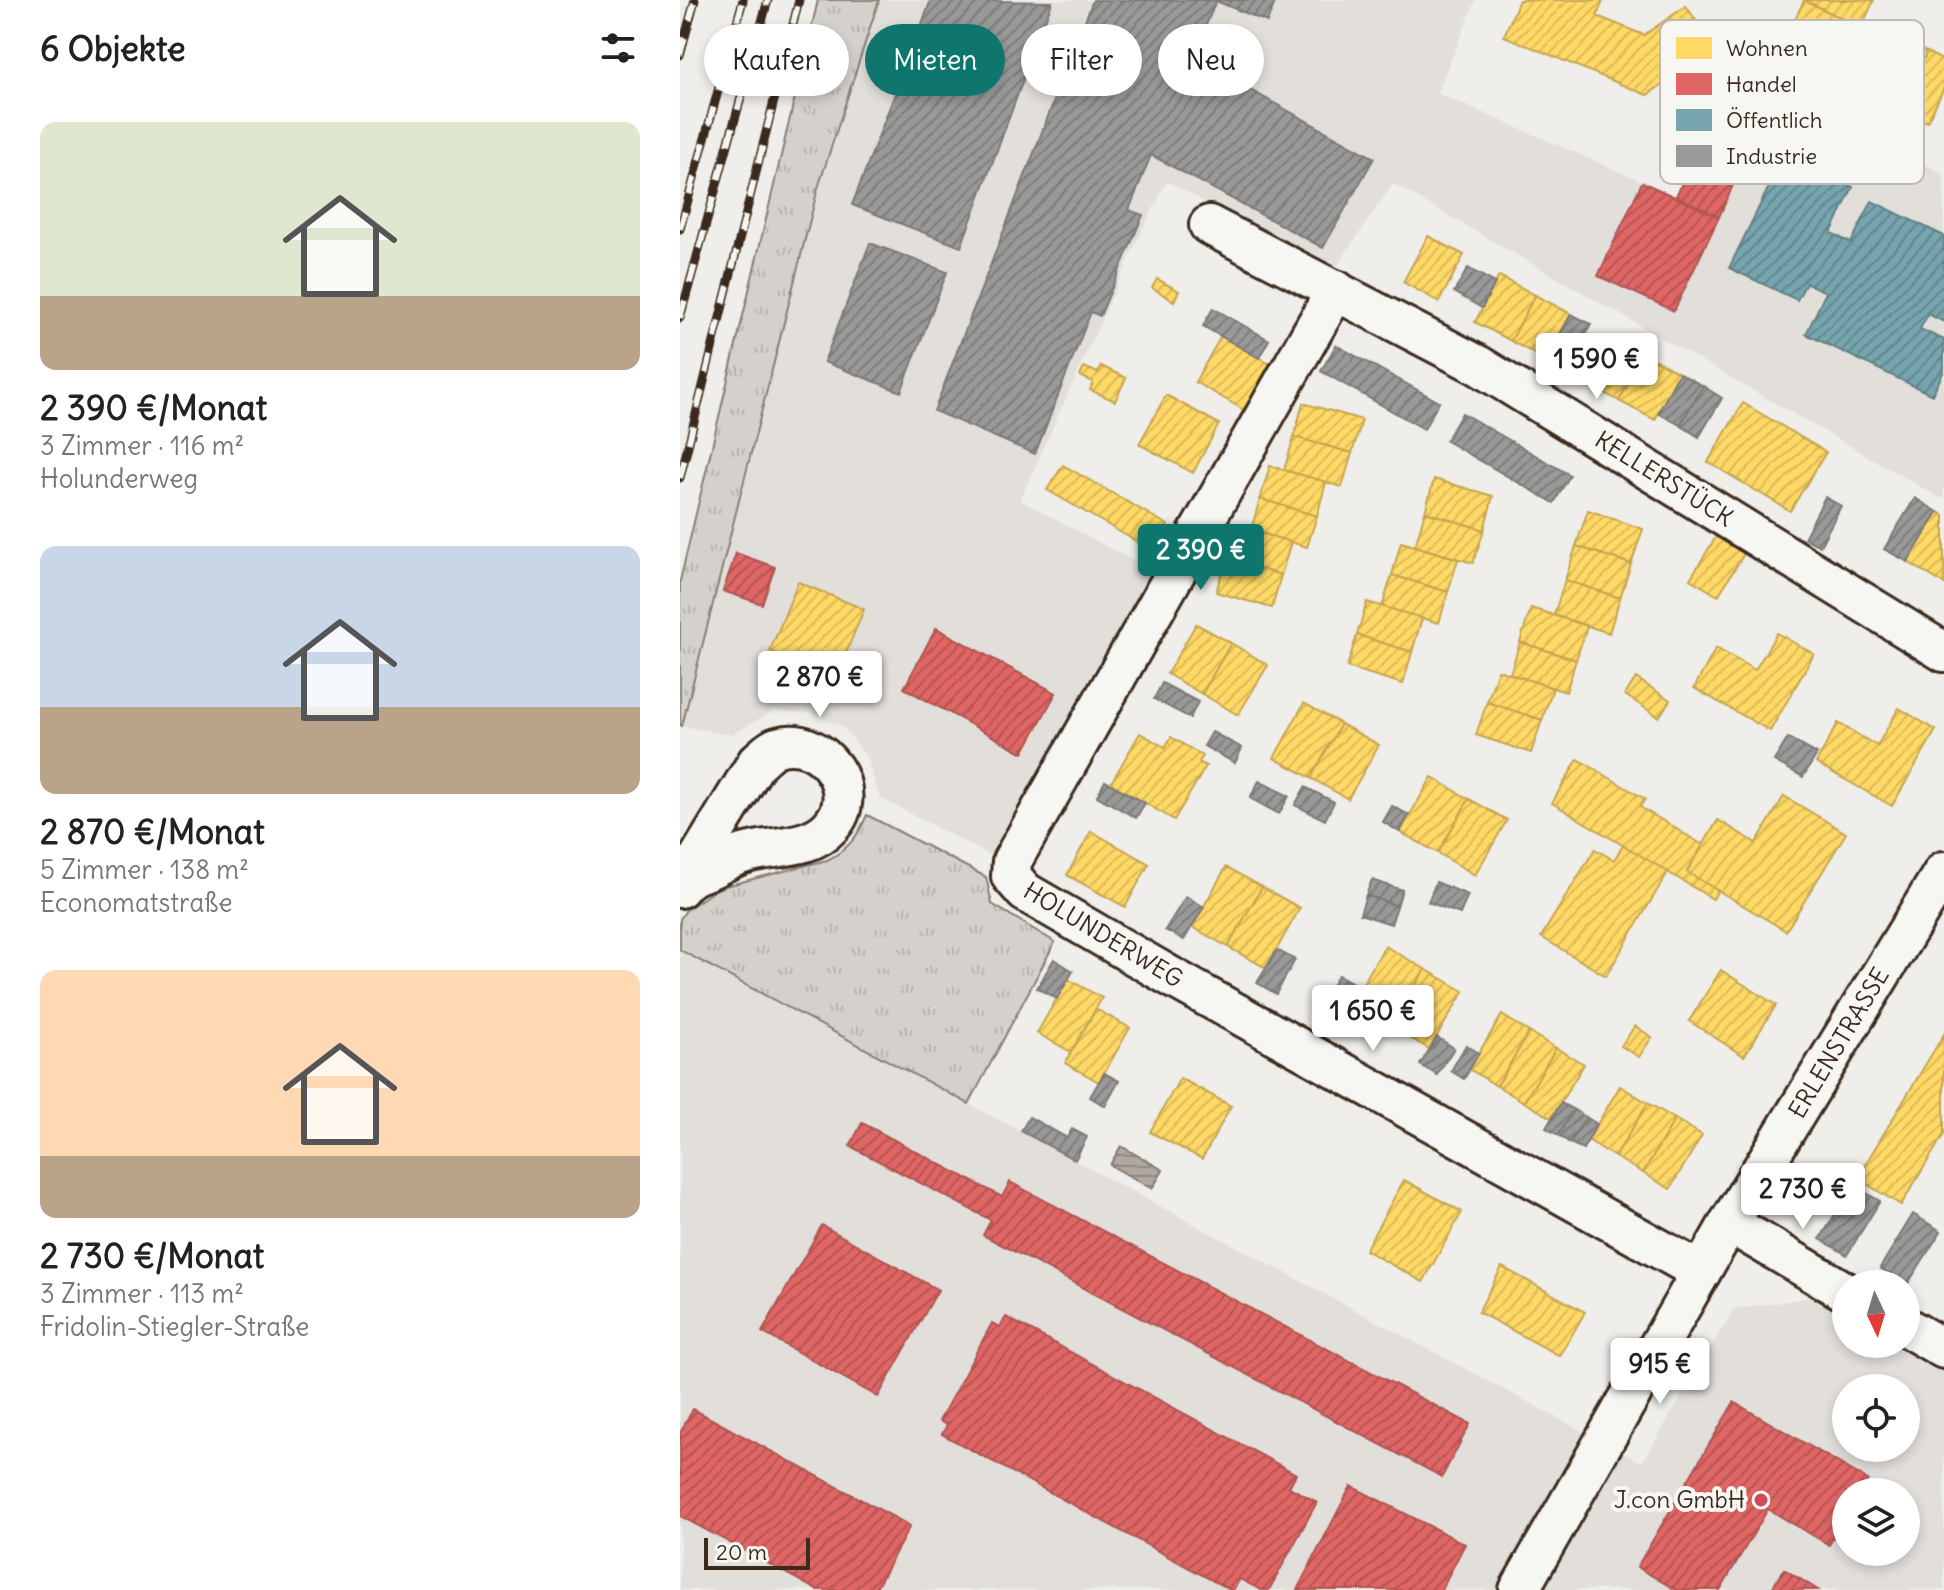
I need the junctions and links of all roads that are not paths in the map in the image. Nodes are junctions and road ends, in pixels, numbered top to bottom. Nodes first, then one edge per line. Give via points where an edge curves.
1 (1209, 225) dead end
2 (1336, 290) junction
3 (1944, 652) edge
4 (1944, 871) edge
5 (1729, 1223) junction
6 (1701, 1272) junction
7 (1832, 1284) edge
8 (1920, 1335) edge
9 (1944, 1349) edge
10 (1519, 1590) edge

1 - 2 street, KELLERSTÜCK
2 - 3 street, KELLERSTÜCK via 1478,365
2 - 6 street, HOLUNDERWEG via 1012,861 1011,876 1025,892 1147,963
4 - 5 street, ERLENSTRASSE
5 - 6 street, ERLENSTRASSE
5 - 7 street
6 - 10 street, ERLENSTRASSE
8 - 9 street

